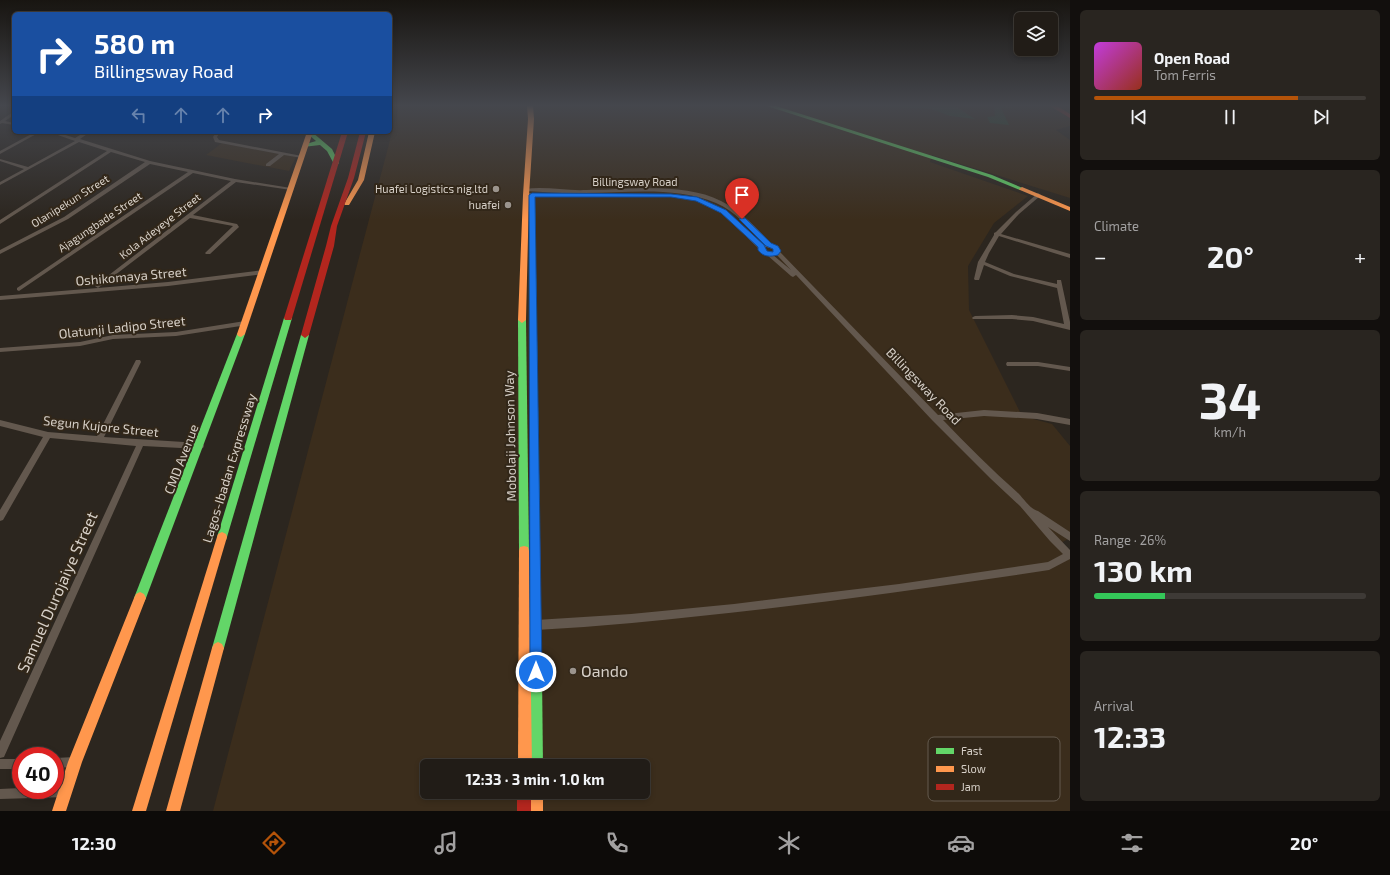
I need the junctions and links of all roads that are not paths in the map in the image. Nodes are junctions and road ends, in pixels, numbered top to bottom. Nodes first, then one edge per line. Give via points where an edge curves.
1 (17, 144) edge
2 (71, 144) edge
3 (91, 144) edge
4 (231, 144) edge
5 (311, 144) edge
6 (322, 144) edge
7 (342, 144) edge
8 (360, 144) edge
9 (369, 144) edge
10 (530, 144) edge
11 (535, 144) edge
12 (889, 144) edge
13 (305, 146) joint
14 (111, 150) junction
15 (0, 153) edge
16 (282, 154) junction
17 (302, 157) junction
18 (0, 160) edge
19 (149, 162) junction
20 (336, 163) junction
21 (268, 165) dead end
22 (28, 168) junction
23 (191, 172) junction
24 (235, 180) junction
25 (0, 184) edge
26 (291, 188) junction
27 (529, 192) junction
28 (1038, 195) junction
29 (1070, 209) edge
30 (190, 216) junction
31 (338, 216) junction
32 (319, 219) junction
33 (0, 222) edge
34 (996, 234) junction
35 (769, 245) junction
36 (761, 247) junction
37 (0, 252) edge
38 (777, 252) junction
39 (208, 253) dead end
40 (769, 254) junction
41 (1070, 256) edge
42 (980, 262) junction
43 (263, 272) junction
44 (977, 279) dead end
45 (803, 281) junction
46 (98, 286) dead end
47 (20, 288) dead end
48 (0, 298) edge
49 (975, 318) dead end
50 (246, 323) junction
51 (1069, 328) edge
52 (0, 350) edge
53 (138, 362) dead end
54 (1008, 364) dead end
55 (1070, 369) edge
56 (935, 418) junction
57 (1070, 422) edge
58 (0, 423) edge
59 (48, 435) junction
60 (99, 440) junction
61 (141, 443) junction
62 (200, 446) junction
63 (1027, 508) junction
64 (0, 517) edge
65 (1070, 537) edge
66 (1070, 555) edge
67 (536, 625) junction
68 (0, 753) edge
69 (525, 759) edge
70 (536, 759) edge
71 (64, 762) edge
72 (75, 762) junction
73 (0, 764) edge
74 (12, 764) edge
75 (66, 792) junction
76 (0, 794) edge
77 (524, 799) edge
78 (536, 799) edge
79 (59, 811) edge
80 (139, 811) edge
81 (173, 811) edge
82 (524, 811) edge
83 (536, 811) edge

1 - 15 street
2 - 22 street
3 - 14 street
4 - 16 street
5 - 13 main road
6 - 20 main road via 333,155
7 - 20 main road, Lagos-Ibadan Expressway
8 - 31 main road
9 - 31 main road via 361,180
10 - 27 main road, Mobolaji Johnson Way
11 - 27 main road, Mobolaji Johnson Way
12 - 28 main road via 983,174
13 - 17 main road, CMD Avenue
14 - 19 street
14 - 33 street
16 - 17 street
16 - 21 street
17 - 26 main road, CMD Avenue
18 - 22 street
19 - 23 street
19 - 37 street, Olanipekun Street via 66,218
20 - 32 main road, Lagos-Ibadan Expressway
22 - 25 street
23 - 24 street
23 - 47 street, Ajagungbade Street
24 - 26 street
24 - 30 street, Kola Adeyeye Street
26 - 43 main road, CMD Avenue
27 - 35 street, Billingsway Road via 672,192 700,196 734,210
27 - 36 street, Billingsway Road via 697,199 723,211
27 - 67 main road, Mobolaji Johnson Way
27 - 69 main road, Mobolaji Johnson Way via 522,325
28 - 29 main road
28 - 34 street
30 - 39 street via 236,227
30 - 46 street, Kola Adeyeye Street
31 - 32 main road
31 - 81 main road
32 - 80 main road, Lagos-Ibadan Expressway
34 - 41 street
34 - 42 street
35 - 36 street
35 - 38 street, Billingsway Road via 776,248
36 - 40 street, Billingsway Road via 762,251
38 - 40 street
38 - 45 street, Billingsway Road
40 - 45 street, Billingsway Road
42 - 44 street
42 - 51 street via 1012,274 1059,284
43 - 48 street, Oshikomaya Street via 162,285
43 - 50 main road, CMD Avenue
45 - 56 street, Billingsway Road
49 - 51 street via 1033,319
50 - 52 street, Olatunji Ladipo Street via 176,334 113,337 80,344
50 - 62 main road, CMD Avenue
53 - 60 street
54 - 55 street via 1038,364
56 - 57 street via 984,413 1037,416
56 - 63 street, Billingsway Road
58 - 59 street, Segun Kujore Street
59 - 60 street, Segun Kujore Street
59 - 64 street
60 - 61 street, Segun Kujore Street
61 - 62 street, Segun Kujore Street
61 - 68 street, Samuel Durojaiye Street
62 - 72 main road, CMD Avenue
63 - 65 street, Billingsway Road
63 - 66 street, Billingsway Road via 1057,545
66 - 67 street via 1049,566 892,589 631,620
67 - 70 main road, Mobolaji Johnson Way
71 - 72 street
72 - 75 main road, CMD Avenue
73 - 74 street
75 - 76 street
75 - 79 main road, CMD Avenue
77 - 82 main road
78 - 83 main road

